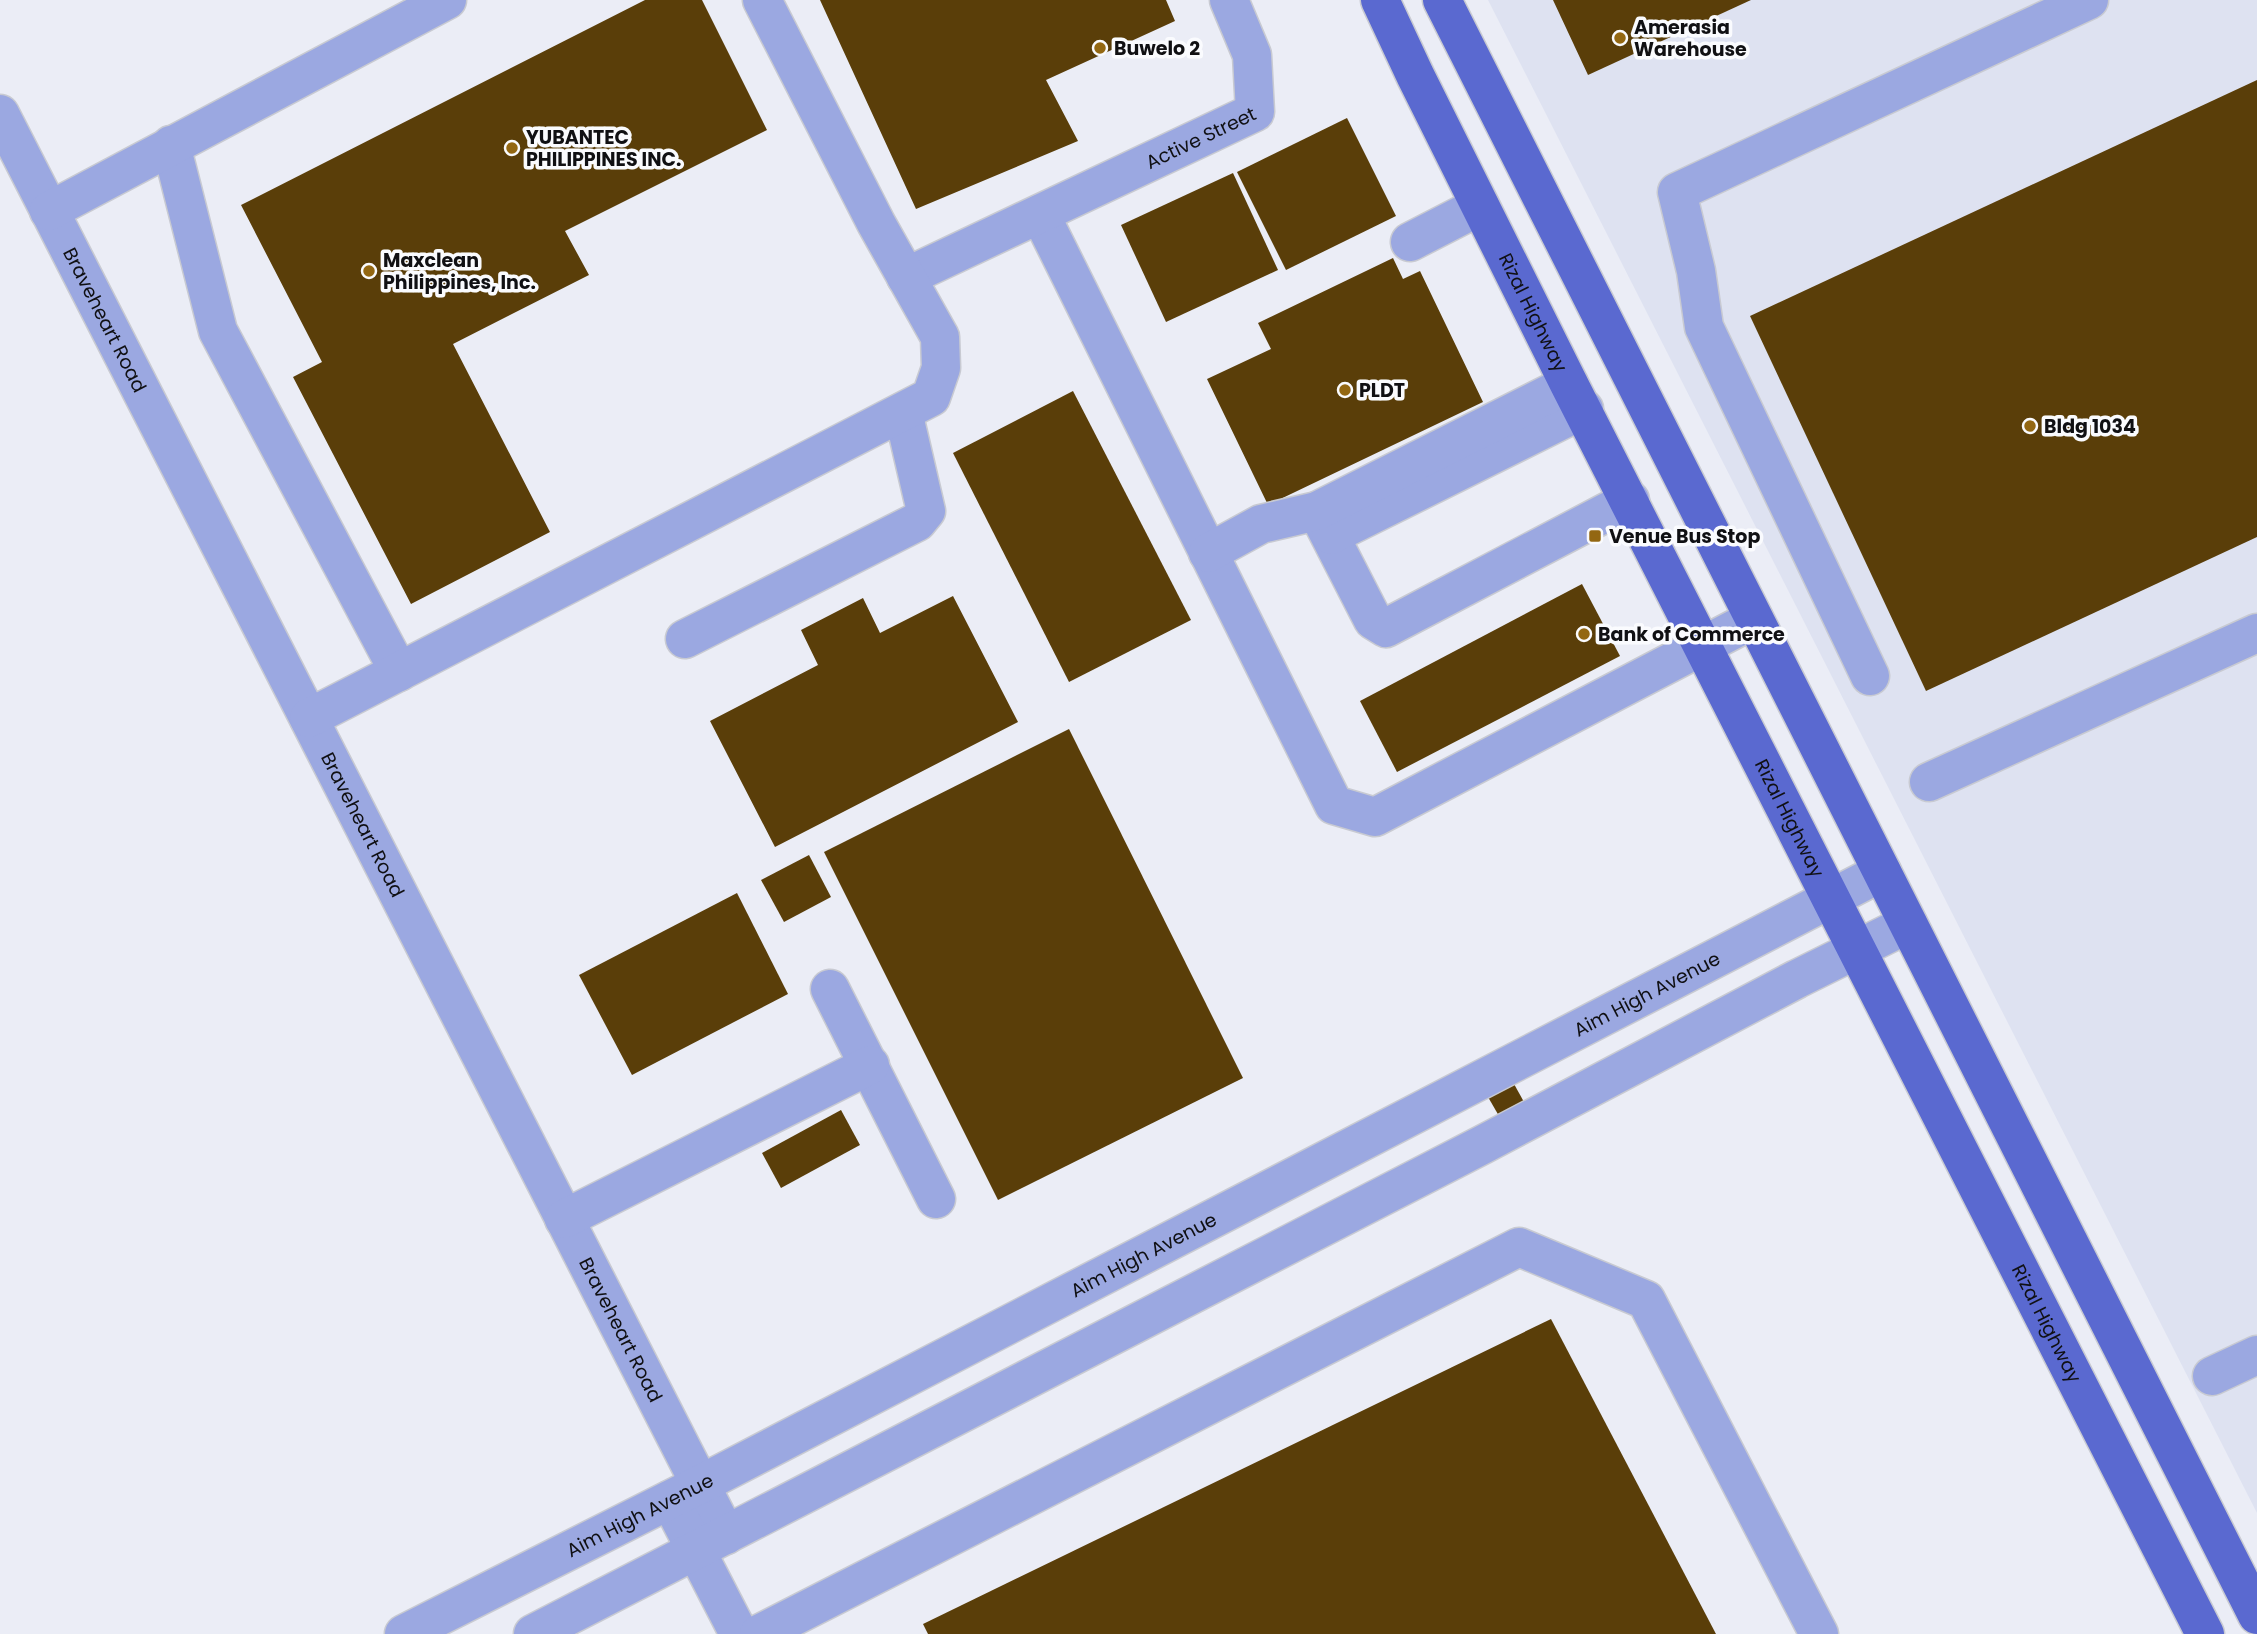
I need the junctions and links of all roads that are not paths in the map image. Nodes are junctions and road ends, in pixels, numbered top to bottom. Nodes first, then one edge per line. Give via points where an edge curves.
1 (447, 0) edge
2 (762, 0) edge
3 (1229, 0) edge
4 (1380, 0) edge
5 (1442, 0) edge
6 (2089, 0) edge
7 (0, 114) edge
8 (171, 145) junction
9 (1480, 205) junction
10 (50, 211) junction
11 (1040, 214) junction
12 (1410, 242) dead end
13 (906, 277) junction
14 (1577, 396) junction
15 (903, 412) junction
16 (1630, 500) junction
17 (1324, 523) junction
18 (1208, 553) junction
19 (1754, 619) junction
20 (2257, 633) edge
21 (685, 639) dead end
22 (1704, 645) junction
23 (399, 672) junction
24 (1870, 676) dead end
25 (309, 718) junction
26 (1928, 782) dead end
27 (1882, 872) junction
28 (1832, 898) junction
29 (1908, 924) junction
30 (1858, 949) junction
31 (830, 989) dead end
32 (870, 1065) junction
33 (936, 1199) dead end
34 (564, 1219) junction
35 (2257, 1355) edge
36 (2212, 1376) dead end
37 (685, 1492) junction
38 (711, 1543) junction
39 (2257, 1615) edge
40 (404, 1634) edge
41 (533, 1634) edge
42 (739, 1634) edge
43 (759, 1634) edge
44 (1819, 1634) edge
45 (2205, 1634) edge

1 - 8 street
2 - 13 street
3 - 11 street, Active Street via 1252,55 1255,112
4 - 9 main road, Rizal Highway
5 - 19 main road
6 - 24 street via 1677,192 1704,327
7 - 10 street, Braveheart Road
8 - 10 street
8 - 23 street via 218,331
9 - 12 street
9 - 14 main road, Rizal Highway
10 - 25 street, Braveheart Road
11 - 13 street
11 - 18 street
13 - 15 street via 940,337 942,368 931,397
14 - 16 main road, Rizal Highway
14 - 17 street
15 - 21 street via 926,511 917,522
15 - 23 street
16 - 17 street via 1386,628 1373,621
16 - 22 main road, Rizal Highway
17 - 18 street via 1261,524
18 - 22 street via 1334,805 1375,817
19 - 22 street
19 - 27 main road
20 - 26 street
22 - 28 main road, Rizal Highway
23 - 25 street
25 - 34 street, Braveheart Road
27 - 28 street, Aim High Avenue
27 - 29 main road
28 - 30 main road, Rizal Highway
28 - 37 street, Aim High Avenue
29 - 30 street
29 - 39 main road
30 - 38 street
30 - 45 main road, Rizal Highway
31 - 32 street
32 - 33 street
32 - 34 street
34 - 37 street, Braveheart Road
35 - 36 street
37 - 38 street, Braveheart Road
37 - 40 street, Aim High Avenue
38 - 41 street
38 - 42 street, Braveheart Road
43 - 44 street via 1519,1247 1646,1300

